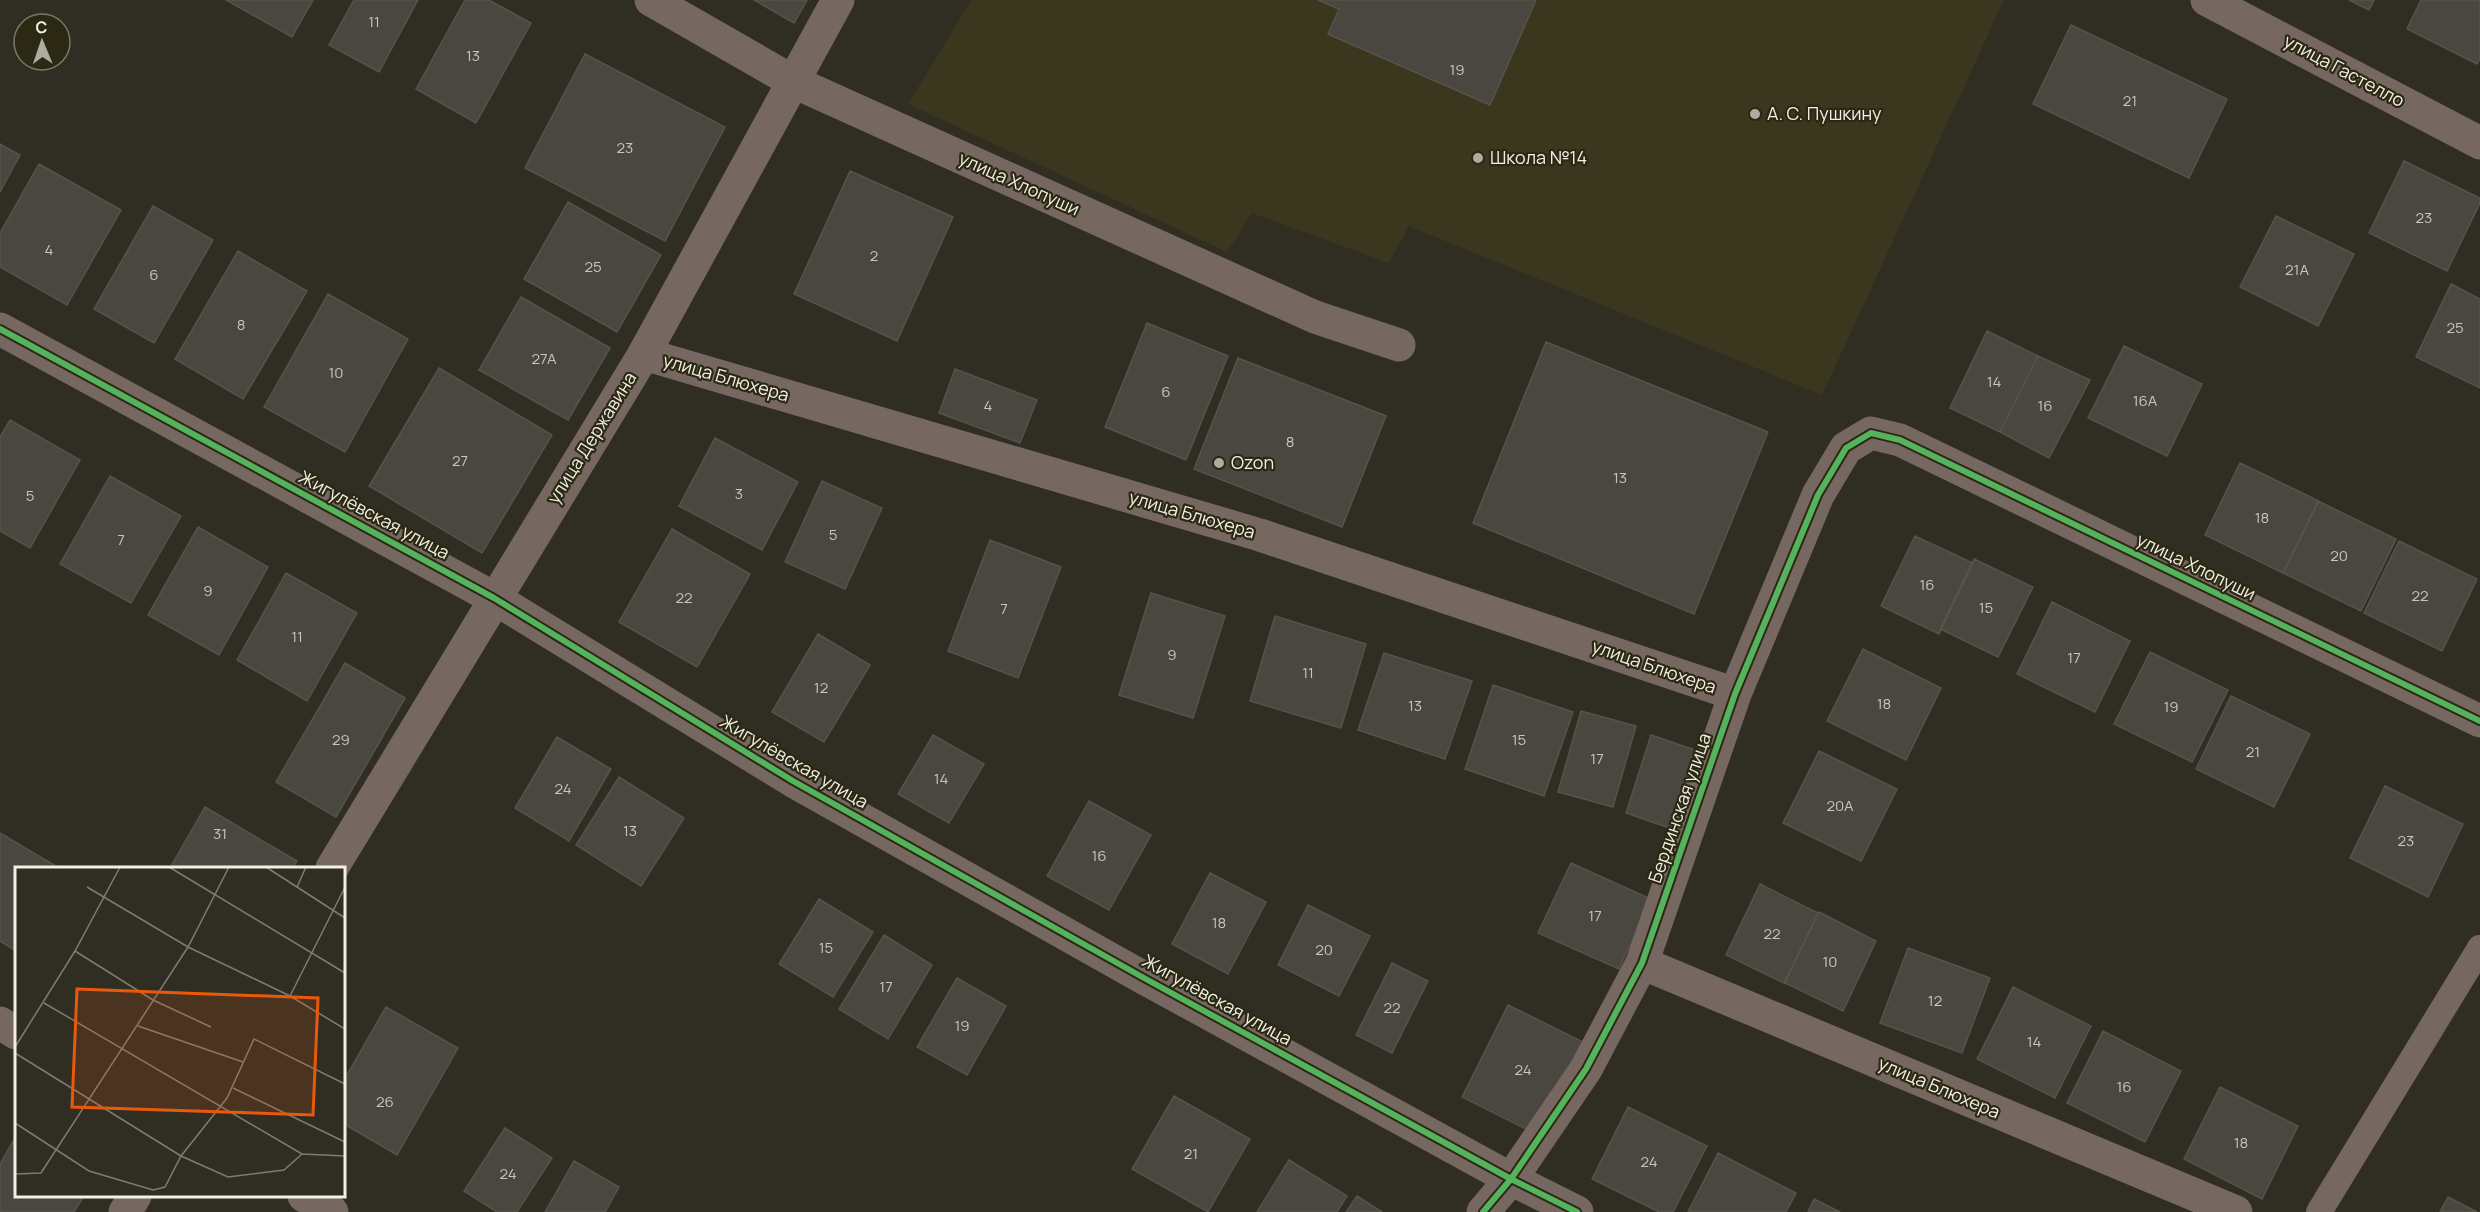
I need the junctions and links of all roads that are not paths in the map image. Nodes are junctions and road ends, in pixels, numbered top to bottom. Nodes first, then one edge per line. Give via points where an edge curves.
1 (651, 0) edge
2 (838, 0) edge
3 (2208, 0) edge
4 (794, 82) junction
5 (2480, 143) edge
6 (0, 329) edge
7 (1399, 345) dead end
8 (645, 354) junction
9 (1900, 440) joint
10 (494, 598) junction
11 (1735, 694) junction
12 (2480, 721) edge
13 (333, 867) edge
14 (2480, 948) edge
15 (1642, 963) junction
16 (0, 1023) edge
17 (15, 1032) edge
18 (1510, 1179) junction
19 (134, 1197) edge
20 (306, 1197) edge
21 (125, 1212) edge
22 (332, 1212) edge
23 (1483, 1212) edge
24 (1577, 1212) edge
25 (2236, 1212) edge
26 (2319, 1212) edge

1 - 4 street, улица Хлопуши
2 - 4 street, улица Державина
3 - 5 street, улица Гастелло
4 - 7 street, улица Хлопуши via 1315,317
4 - 8 street, улица Державина
6 - 10 street, Жигулёвская улица
8 - 10 street, улица Державина
8 - 11 street, улица Блюхера via 1260,535
9 - 11 street, Бердинская улица via 1871,433 1846,448 1818,495
9 - 12 street, улица Хлопуши
10 - 13 street, улица Державина
10 - 18 street, Жигулёвская улица via 793,781
11 - 15 street, Бердинская улица
14 - 26 lane
15 - 18 street, Бердинская улица via 1586,1069
15 - 25 street, улица Блюхера
16 - 17 street
18 - 23 street, Бердинская улица
18 - 24 street, Жигулёвская улица
19 - 21 street
20 - 22 street

